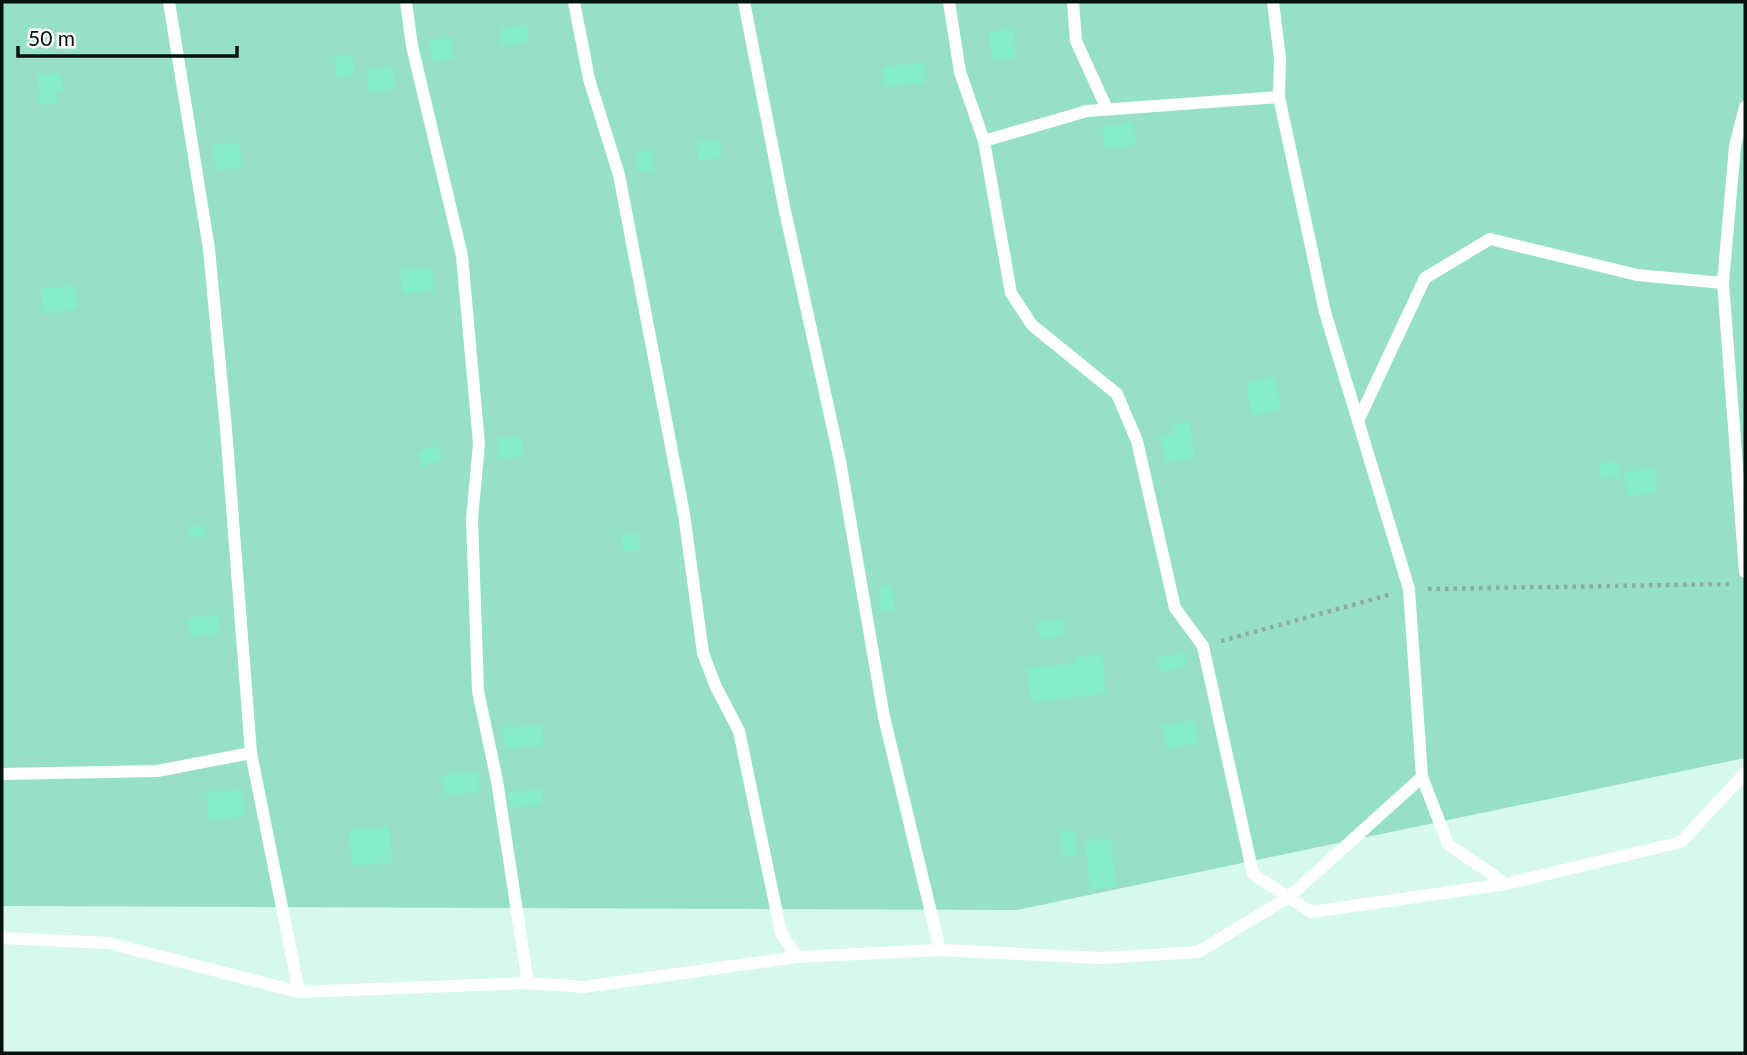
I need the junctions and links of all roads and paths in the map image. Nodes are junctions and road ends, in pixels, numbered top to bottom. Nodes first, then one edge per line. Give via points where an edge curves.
1 (169, 2) edge
2 (406, 2) edge
3 (574, 2) edge
4 (744, 2) edge
5 (949, 2) edge
6 (1073, 2) edge
7 (1273, 2) edge
8 (1279, 97) junction
9 (1745, 107) edge
10 (1107, 109) junction
11 (984, 141) junction
12 (1723, 283) junction
13 (1358, 421) junction
14 (1745, 572) edge
15 (1732, 584) dead end
16 (1409, 589) junction
17 (1203, 646) junction
18 (251, 753) junction
19 (1745, 773) edge
20 (2, 774) edge
21 (1422, 777) junction
22 (1506, 884) junction
23 (1289, 897) junction
24 (2, 938) edge
25 (940, 950) junction
26 (797, 957) junction
27 (528, 984) junction
28 (299, 992) junction

1 - 18 lane via 209,249
2 - 27 lane via 412,46 462,256 479,444 472,519 478,691 497,781
3 - 26 lane via 589,79 619,175 684,514 703,653 739,732 781,933
4 - 25 lane via 840,461 884,717
5 - 11 lane via 960,72
6 - 10 lane via 1076,41
7 - 8 lane
8 - 10 lane
8 - 13 lane via 1325,312
9 - 12 lane via 1735,146
10 - 11 lane
11 - 17 lane via 1011,293 1032,325 1117,394 1137,441 1175,608
12 - 13 lane via 1637,275 1490,239 1426,278
12 - 14 lane
13 - 16 lane
15 - 16 path
16 - 17 path
16 - 21 lane
17 - 23 lane via 1253,874
18 - 20 lane via 157,772
18 - 28 lane
19 - 22 lane via 1681,842
21 - 22 lane via 1448,844
21 - 23 lane
22 - 23 lane via 1311,912
23 - 25 lane via 1198,952 1101,958
24 - 28 lane via 108,943
25 - 26 lane
26 - 27 lane via 584,987
27 - 28 lane

